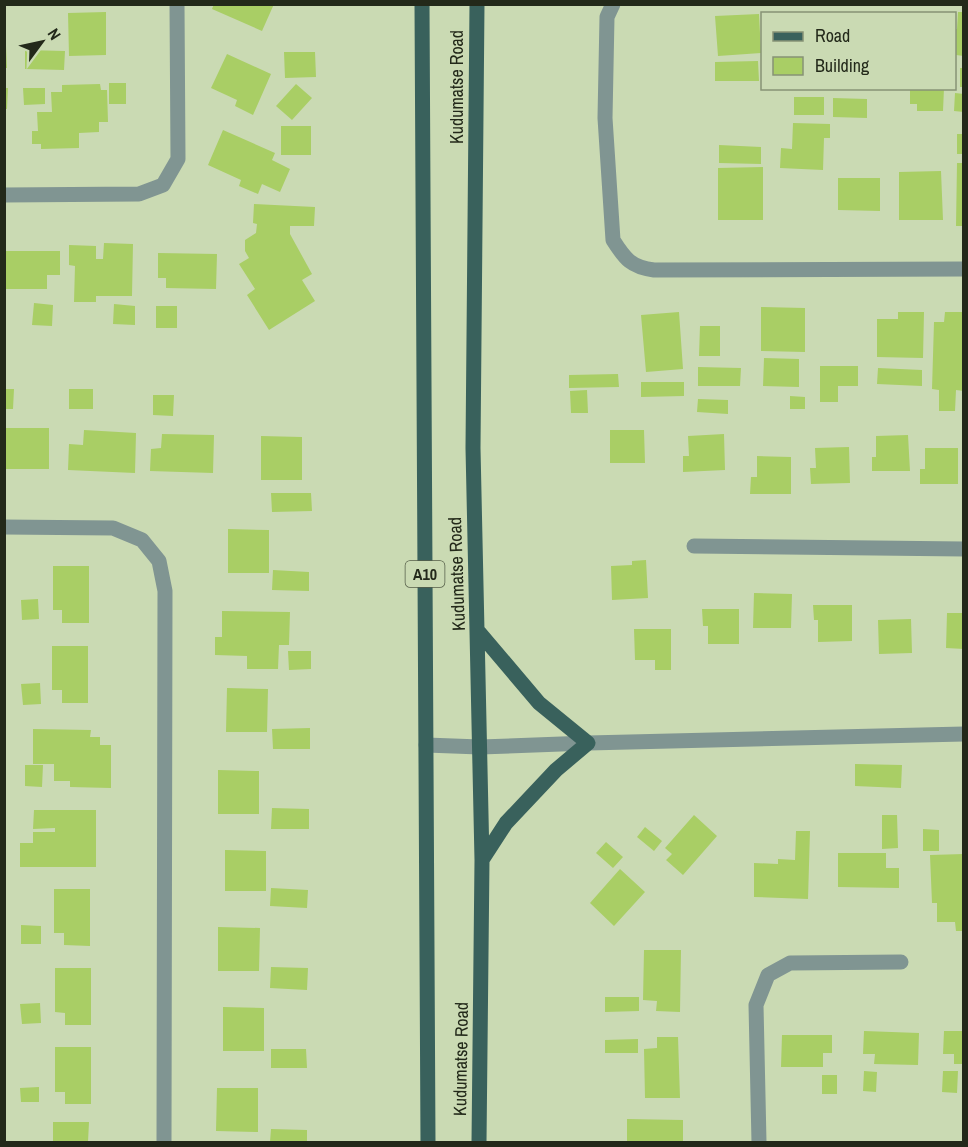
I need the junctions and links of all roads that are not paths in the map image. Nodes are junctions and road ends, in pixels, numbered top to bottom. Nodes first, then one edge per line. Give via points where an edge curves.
1 (177, 4) edge
2 (422, 4) edge
3 (477, 4) edge
4 (613, 4) edge
5 (4, 195) edge
6 (963, 268) edge
7 (4, 527) edge
8 (694, 546) dead end
9 (963, 549) edge
10 (478, 631) junction
11 (963, 734) edge
12 (588, 743) junction
13 (426, 745) junction
14 (480, 747) junction
15 (482, 860) junction
16 (901, 962) dead end
17 (164, 1143) edge
18 (428, 1143) edge
19 (479, 1143) edge
20 (759, 1143) edge

1 - 5 street via 178,159 163,185 139,194
2 - 13 main road, Kudumatse Road / A10
3 - 10 main road, Kudumatse Road via 473,448
4 - 6 street via 607,17 605,118 613,240 637,268
7 - 17 street via 113,528 142,540 159,561 165,591
8 - 9 street
10 - 12 main road via 539,703
10 - 14 main road, Kudumatse Road
11 - 12 street
12 - 14 street
12 - 15 main road via 556,770 506,823
13 - 14 street
13 - 18 main road, Kudumatse Road / A10
14 - 15 main road, Kudumatse Road
15 - 19 main road, Kudumatse Road
16 - 20 street via 790,963 768,975 756,1005

